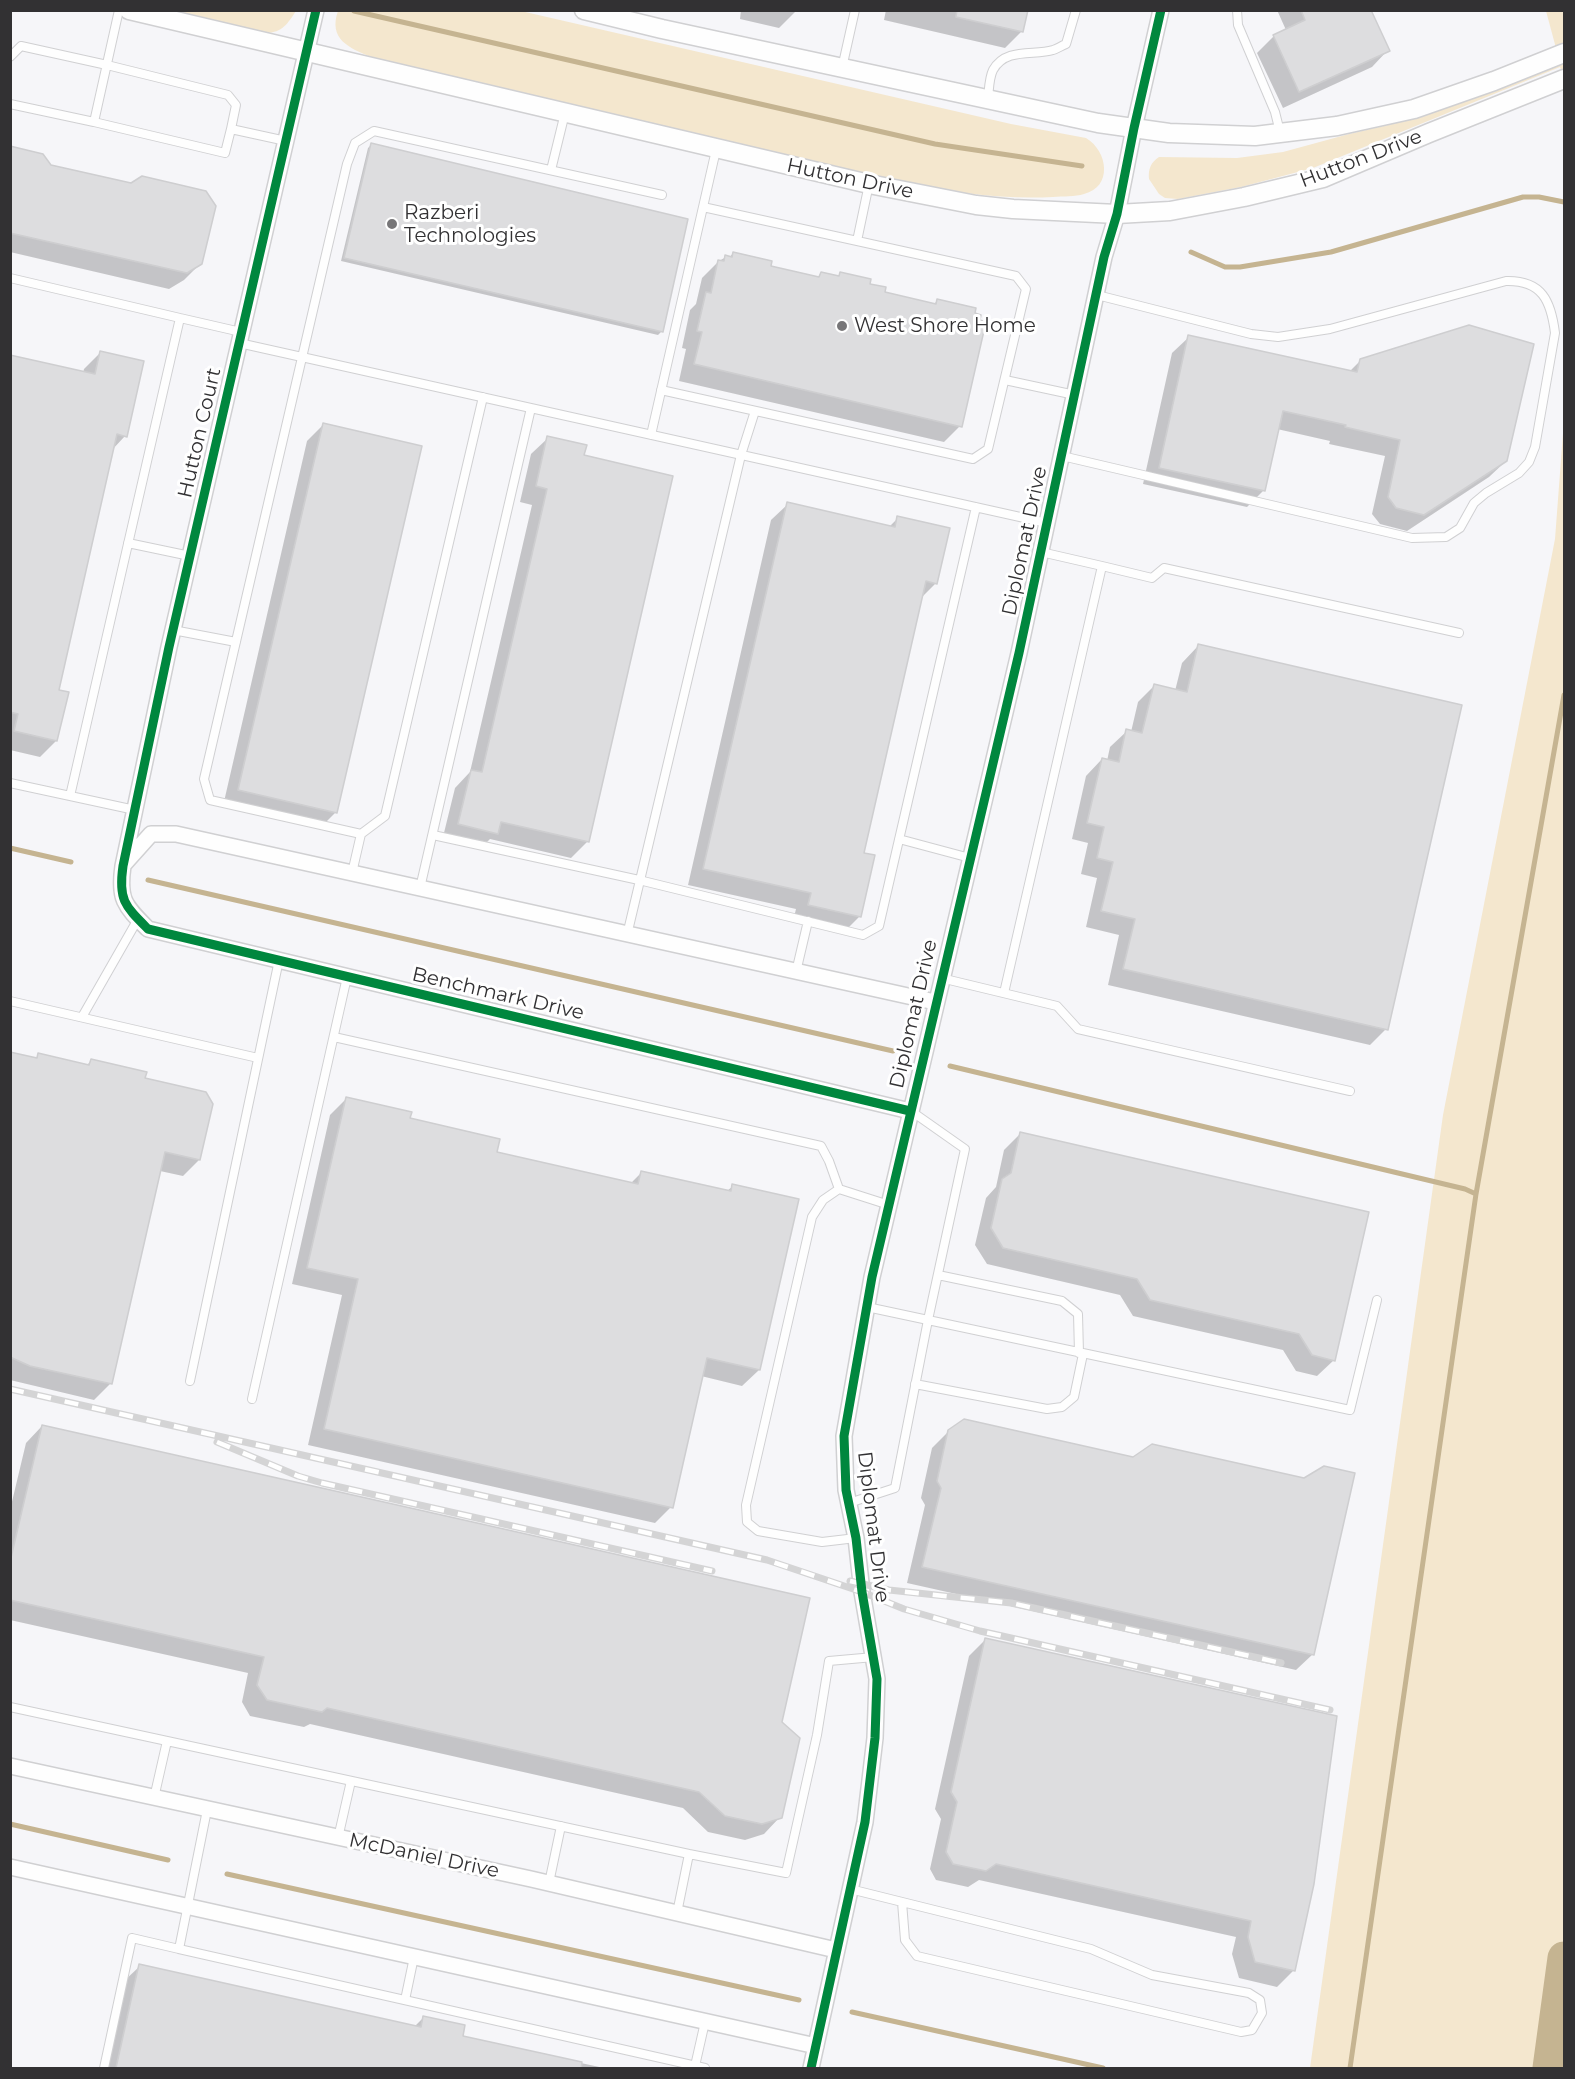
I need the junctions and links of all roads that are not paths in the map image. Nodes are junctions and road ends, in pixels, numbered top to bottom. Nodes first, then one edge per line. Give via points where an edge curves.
1 (119, 10) edge
2 (129, 10) edge
3 (316, 10) edge
4 (584, 10) edge
5 (855, 10) edge
6 (1076, 10) edge
7 (1161, 10) edge
8 (1237, 10) edge
9 (306, 51) junction
10 (1564, 53) edge
11 (10, 57) edge
12 (107, 65) junction
13 (842, 68) junction
14 (1564, 79) edge
15 (988, 100) junction
16 (10, 104) edge
17 (565, 113) junction
18 (94, 122) junction
19 (1134, 128) junction
20 (231, 129) junction
21 (1280, 133) junction
22 (285, 141) junction
23 (716, 149) junction
24 (551, 170) junction
25 (869, 184) junction
26 (662, 195) dead end
27 (703, 207) junction
28 (1117, 214) junction
29 (857, 241) junction
30 (10, 278) edge
31 (1097, 295) junction
32 (180, 318) junction
33 (240, 337) junction
34 (303, 357) junction
35 (1005, 380) junction
36 (661, 390) junction
37 (1074, 395) junction
38 (483, 397) junction
39 (531, 408) junction
40 (755, 411) junction
41 (651, 435) junction
42 (741, 455) junction
43 (1062, 456) junction
44 (976, 507) junction
45 (1047, 523) junction
46 (128, 543) junction
47 (1041, 552) junction
48 (190, 556) junction
49 (1102, 567) junction
50 (173, 630) junction
51 (1459, 633) dead end
52 (236, 642) junction
53 (10, 783) edge
54 (70, 796) junction
55 (135, 810) junction
56 (360, 834) junction
57 (433, 835) junction
58 (899, 839) junction
59 (970, 858) junction
60 (123, 866) junction
61 (352, 873) junction
62 (639, 880) junction
63 (420, 888) junction
64 (138, 919) junction
65 (808, 921) junction
66 (627, 935) junction
67 (279, 960) junction
68 (796, 972) junction
69 (348, 977) junction
70 (941, 978) junction
71 (1004, 993) junction
72 (10, 1001) edge
73 (935, 1002) junction
74 (82, 1017) junction
75 (334, 1037) junction
76 (258, 1058) junction
77 (1350, 1091) dead end
78 (910, 1111) junction
79 (839, 1189) junction
80 (889, 1205) junction
81 (938, 1275) junction
82 (1377, 1300) dead end
83 (867, 1307) junction
84 (928, 1320) junction
85 (1081, 1353) junction
86 (190, 1381) dead end
87 (915, 1384) junction
88 (252, 1399) dead end
89 (849, 1503) junction
90 (856, 1538) junction
91 (874, 1657) junction
92 (10, 1707) edge
93 (167, 1741) junction
94 (10, 1766) edge
95 (351, 1781) junction
96 (154, 1798) junction
97 (207, 1810) junction
98 (561, 1826) junction
99 (338, 1838) junction
100 (689, 1854) junction
101 (11, 1868) edge
102 (549, 1883) junction
103 (850, 1889) junction
104 (902, 1902) junction
105 (187, 1906) junction
106 (677, 1913) junction
107 (179, 1949) junction
108 (836, 1950) junction
109 (414, 1957) junction
110 (405, 2000) junction
111 (705, 2022) junction
112 (816, 2046) junction
113 (694, 2066) junction
114 (104, 2068) edge
115 (705, 2068) edge
116 (811, 2068) edge

1 - 12 lane
2 - 9 street, Hutton Drive
3 - 9 street, Hutton Court
4 - 13 street, Hutton Drive
5 - 13 lane
6 - 15 lane via 1065,44 1055,50 1007,58 993,70
7 - 19 street, Diplomat Drive
8 - 21 lane via 1238,26 1275,112
9 - 17 street, Hutton Drive
9 - 22 street, Hutton Court
10 - 21 street, Hutton Drive via 1414,109
11 - 12 lane via 21,46
12 - 18 lane
12 - 20 lane via 228,95 236,105
13 - 15 street, Hutton Drive
14 - 28 street, Hutton Drive via 1323,178 1181,209
15 - 19 street, Hutton Drive
16 - 18 lane
17 - 23 street, Hutton Drive
17 - 24 lane
18 - 20 lane via 225,153
19 - 21 street, Hutton Drive via 1255,136
19 - 28 street, Diplomat Drive
20 - 22 lane
22 - 33 street, Hutton Court
23 - 25 street, Hutton Drive
23 - 27 lane
24 - 26 lane
24 - 34 lane via 374,131 355,143
25 - 28 street, Hutton Drive via 976,205
25 - 29 lane
27 - 29 lane
27 - 36 lane
28 - 31 street, Diplomat Drive
29 - 35 lane via 1016,276 1026,289
30 - 32 lane
31 - 37 street, Diplomat Drive
31 - 43 lane via 1251,334 1278,337 1330,329 1518,280 1542,292 1556,333 1529,462 1474,503 1460,528 1446,537 1412,538
32 - 33 lane
32 - 46 lane
33 - 34 lane
33 - 48 street, Hutton Court
34 - 38 lane
34 - 52 lane
35 - 37 lane
35 - 40 lane via 988,449 974,459
36 - 40 lane
36 - 41 lane
37 - 43 street, Diplomat Drive
38 - 39 lane
38 - 56 lane via 385,816
39 - 41 lane
39 - 57 lane
40 - 42 lane
41 - 42 lane
42 - 44 lane
42 - 62 lane
43 - 45 street, Diplomat Drive
44 - 45 lane
44 - 58 lane
45 - 47 street, Diplomat Drive
46 - 48 lane
46 - 54 lane
47 - 49 lane
47 - 59 street, Diplomat Drive
48 - 50 street, Hutton Court
49 - 51 lane via 1152,578 1164,568
49 - 71 lane
50 - 52 lane
50 - 55 street, Hutton Court
52 - 56 lane via 204,779 210,800
53 - 54 lane
54 - 55 lane
55 - 60 street, Hutton Court
56 - 61 lane
57 - 62 lane
57 - 63 lane
58 - 59 lane
58 - 65 lane via 879,926 863,935
59 - 70 street, Diplomat Drive
60 - 61 street via 151,834 176,834
60 - 64 street via 120,884 127,908
61 - 63 street
62 - 65 lane
62 - 66 lane
63 - 66 street
64 - 67 street, Benchmark Drive via 148,929
64 - 74 lane
65 - 68 lane
66 - 68 street
67 - 69 street, Benchmark Drive
67 - 76 lane
68 - 73 street
69 - 75 lane
69 - 78 street, Benchmark Drive
70 - 71 lane
70 - 73 street, Diplomat Drive
71 - 77 lane via 1057,1006 1078,1029
72 - 74 lane
73 - 78 street, Diplomat Drive
74 - 76 lane
75 - 79 lane via 821,1146
75 - 88 lane
76 - 86 lane
78 - 80 street, Diplomat Drive
78 - 81 lane via 965,1149
79 - 80 lane
79 - 90 lane via 823,1200 812,1217 746,1505 747,1522 758,1531 822,1542
80 - 83 street, Diplomat Drive
81 - 84 lane
81 - 85 lane via 1062,1301 1078,1314
82 - 85 lane via 1350,1410
83 - 84 lane
83 - 89 street, Diplomat Drive via 844,1436
84 - 85 lane
84 - 87 lane
85 - 87 lane via 1074,1397 1062,1407 1047,1409
87 - 89 lane via 895,1488
89 - 90 street, Diplomat Drive
90 - 91 street, Diplomat Drive
91 - 100 lane via 829,1661 786,1874
91 - 103 street, Diplomat Drive via 875,1738 866,1822
92 - 93 lane
93 - 95 lane
93 - 96 lane
94 - 96 street, McDaniel Drive
95 - 98 lane
95 - 99 lane
96 - 97 street, McDaniel Drive
97 - 99 street, McDaniel Drive
97 - 105 lane
98 - 100 lane
98 - 102 lane
99 - 102 street, McDaniel Drive
100 - 106 lane
101 - 105 street
102 - 106 street, McDaniel Drive
103 - 104 lane
103 - 108 street, Diplomat Drive
104 - 104 lane via 1090,1949 1152,1975 1249,1993 1260,2000 1262,2013 1252,2030 1241,2032 917,1956 905,1940
105 - 107 lane
105 - 109 street
106 - 108 street, McDaniel Drive
107 - 110 lane
107 - 114 lane via 132,1938
108 - 112 street, Diplomat Drive
109 - 110 lane
109 - 111 street
110 - 113 lane
111 - 112 street
111 - 113 lane
112 - 116 street, Diplomat Drive
113 - 115 lane

